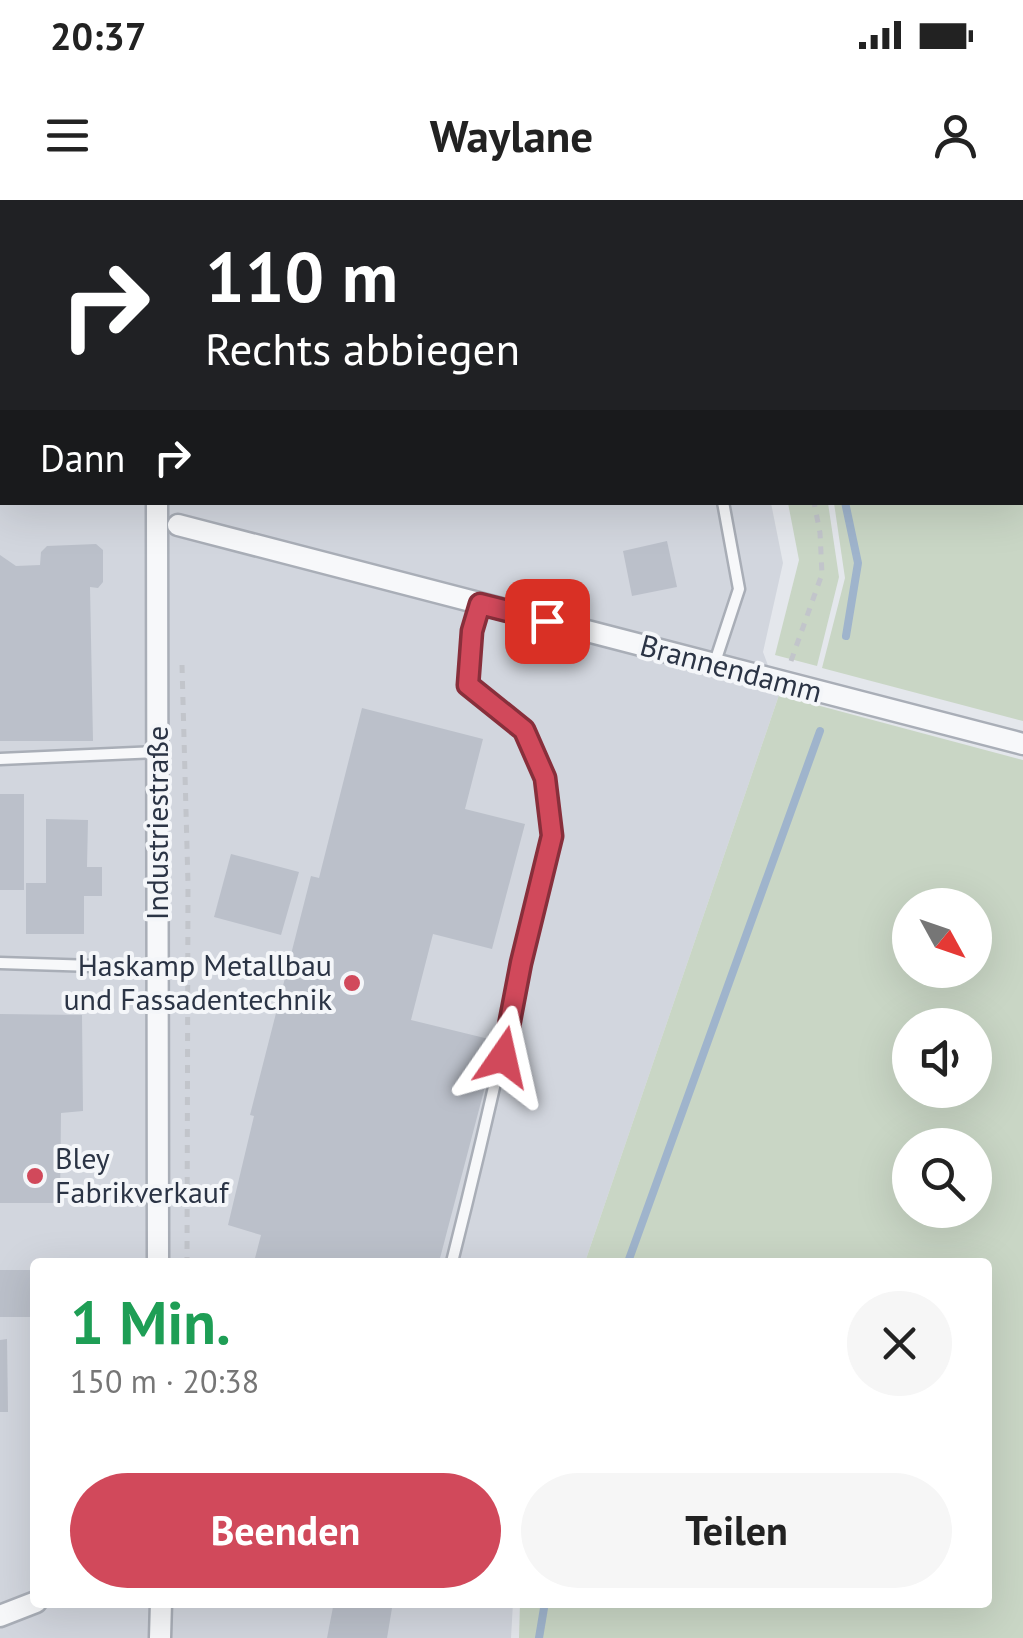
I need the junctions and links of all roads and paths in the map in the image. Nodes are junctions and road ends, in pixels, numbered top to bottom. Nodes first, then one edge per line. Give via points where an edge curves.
1 (158, 505) edge
2 (161, 505) edge
3 (724, 505) edge
4 (815, 505) edge
5 (178, 525) joint
6 (480, 604) junction
7 (182, 664) dead end
8 (714, 665) junction
9 (784, 683) junction
10 (1023, 744) edge
11 (158, 752) junction
12 (0, 759) edge
13 (0, 963) edge
14 (158, 968) junction
15 (158, 1258) edge
16 (187, 1258) edge
17 (453, 1258) edge
18 (30, 1604) edge
19 (160, 1608) edge
20 (0, 1616) edge
21 (160, 1638) edge

1 - 11 street, Industriestraße
2 - 5 lane, Brannendamm
3 - 8 lane via 739,589
4 - 9 path via 822,574
5 - 6 street, Brannendamm
6 - 8 street, Brannendamm
6 - 17 lane via 468,685 524,730 545,778 552,836
7 - 16 path
8 - 9 street, Brannendamm
9 - 10 street, Brannendamm
11 - 12 lane
11 - 14 street, Industriestraße
13 - 14 lane
14 - 15 street, Industriestraße
18 - 20 street
19 - 21 street

